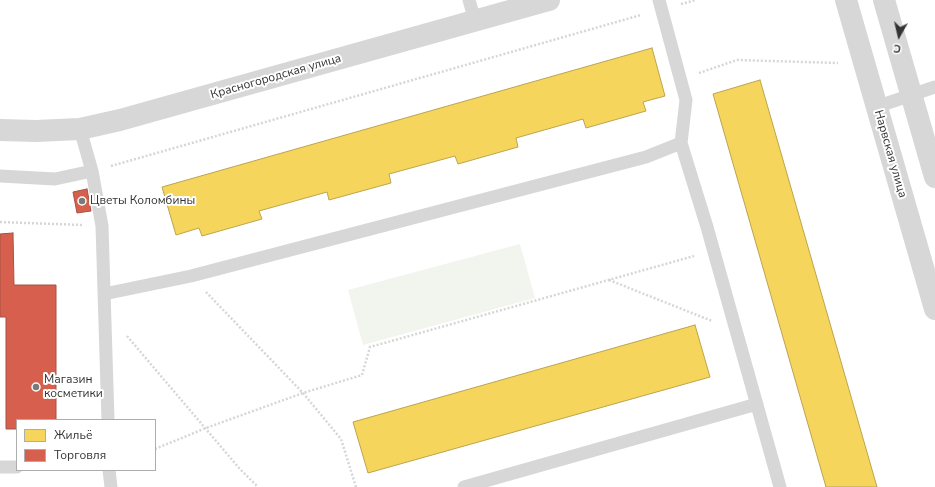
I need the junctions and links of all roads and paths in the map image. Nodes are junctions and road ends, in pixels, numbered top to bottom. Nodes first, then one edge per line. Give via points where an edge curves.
1 (469, 0) edge
2 (549, 0) edge
3 (696, 0) edge
4 (846, 0) edge
5 (884, 0) edge
6 (660, 5) edge
7 (475, 22) junction
8 (864, 63) junction
9 (680, 80) junction
10 (935, 86) edge
11 (911, 94) junction
12 (876, 107) junction
13 (80, 129) junction
14 (0, 130) edge
15 (681, 143) junction
16 (92, 171) junction
17 (0, 176) edge
18 (935, 177) edge
19 (0, 222) edge
20 (102, 226) junction
21 (714, 250) junction
22 (191, 276) junction
23 (609, 280) junction
24 (104, 294) junction
25 (935, 309) edge
26 (736, 330) junction
27 (127, 336) dead end
28 (303, 392) junction
29 (757, 404) junction
30 (108, 419) edge
31 (206, 428) junction
32 (156, 449) edge
33 (0, 467) edge
34 (16, 468) edge
35 (109, 471) edge
36 (110, 487) edge
37 (258, 487) edge
38 (356, 487) edge
39 (464, 487) edge
40 (780, 487) edge

1 - 7 lane
2 - 7 street, Красногородская улица
3 - 6 path
4 - 8 street, Нарвская улица
5 - 11 street
6 - 9 lane
6 - 16 path
7 - 13 street, Красногородская улица
8 - 9 path via 737,60
8 - 12 street, Нарвская улица
9 - 15 lane via 686,100
10 - 11 lane
11 - 12 lane
11 - 18 street
12 - 25 street, Нарвская улица
13 - 14 street, Красногородская улица
13 - 16 lane
15 - 21 lane
15 - 22 lane via 639,159
16 - 17 lane via 56,179
16 - 20 lane
19 - 20 path
20 - 24 lane
21 - 23 path
21 - 26 lane
22 - 24 lane
22 - 28 path
23 - 26 path
23 - 28 path via 370,347 362,375
24 - 30 lane
26 - 29 lane
27 - 31 path
28 - 31 path
28 - 38 path via 341,439
29 - 39 lane
29 - 40 lane
31 - 32 path
31 - 37 path
33 - 34 lane
35 - 36 lane

